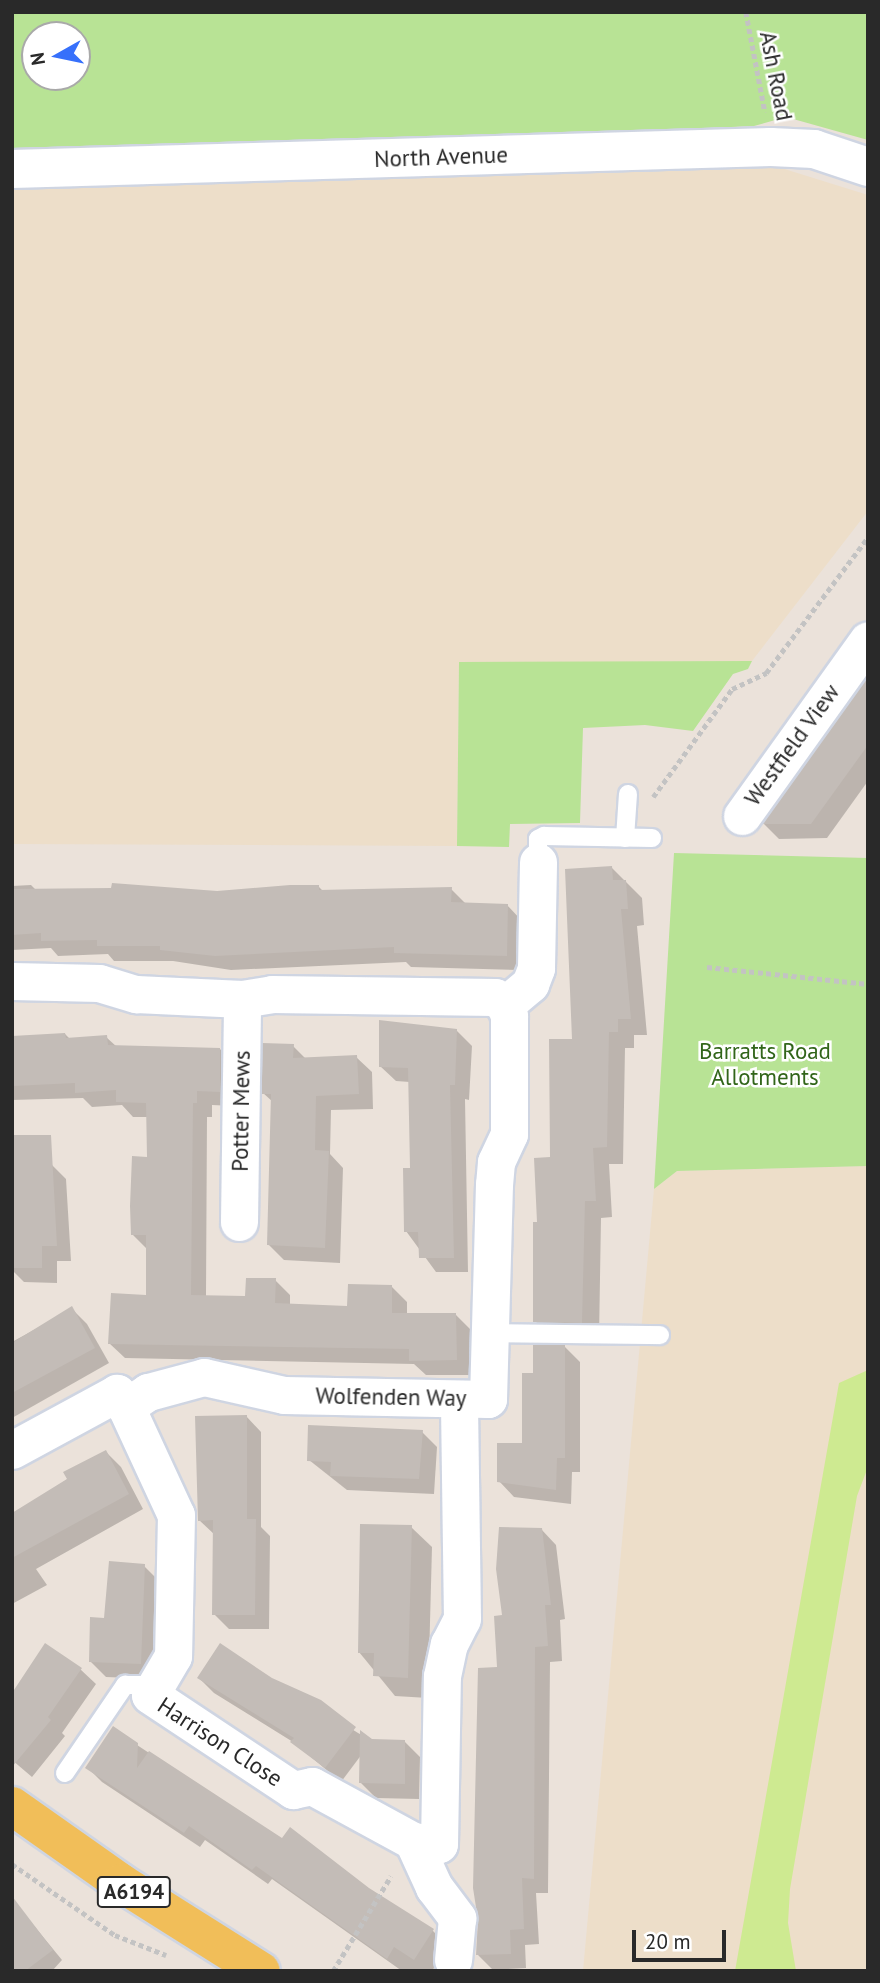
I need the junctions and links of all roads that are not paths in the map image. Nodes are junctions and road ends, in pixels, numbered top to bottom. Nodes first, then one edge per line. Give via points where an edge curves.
1 (868, 167) edge
2 (12, 169) edge
3 (868, 640) edge
4 (628, 794) dead end
5 (741, 816) dead end
6 (625, 838) junction
7 (652, 838) dead end
8 (538, 862) joint
9 (12, 981) edge
10 (242, 999) junction
11 (505, 1005) junction
12 (239, 1222) dead end
13 (490, 1333) junction
14 (660, 1335) dead end
15 (459, 1399) junction
16 (126, 1407) junction
17 (12, 1451) edge
18 (157, 1685) junction
19 (65, 1773) dead end
20 (12, 1806) edge
21 (413, 1841) junction
22 (453, 1959) dead end
23 (261, 1971) edge

1 - 2 street, North Avenue via 814,149 771,147
3 - 5 street, Westfield View
4 - 6 lane
6 - 7 lane
6 - 8 lane via 544,836 538,839
8 - 11 street via 536,968 530,984
9 - 10 street via 99,983 136,994
10 - 11 street via 272,993 495,997
10 - 12 street, Potter Mews
11 - 13 street, Wolfenden Way via 509,1134 495,1173
13 - 14 lane
13 - 15 street, Wolfenden Way via 488,1399
15 - 16 street, Wolfenden Way via 284,1395 204,1377 148,1392
15 - 21 street via 462,1619 449,1644 443,1676 439,1844
16 - 17 street via 117,1393
16 - 18 street, Harrison Close via 176,1515 173,1656
18 - 19 lane via 125,1685
18 - 21 street, Harrison Close via 150,1695 293,1790 312,1786
20 - 23 main road, A6194 via 121,1883
21 - 22 street via 434,1887 457,1918

